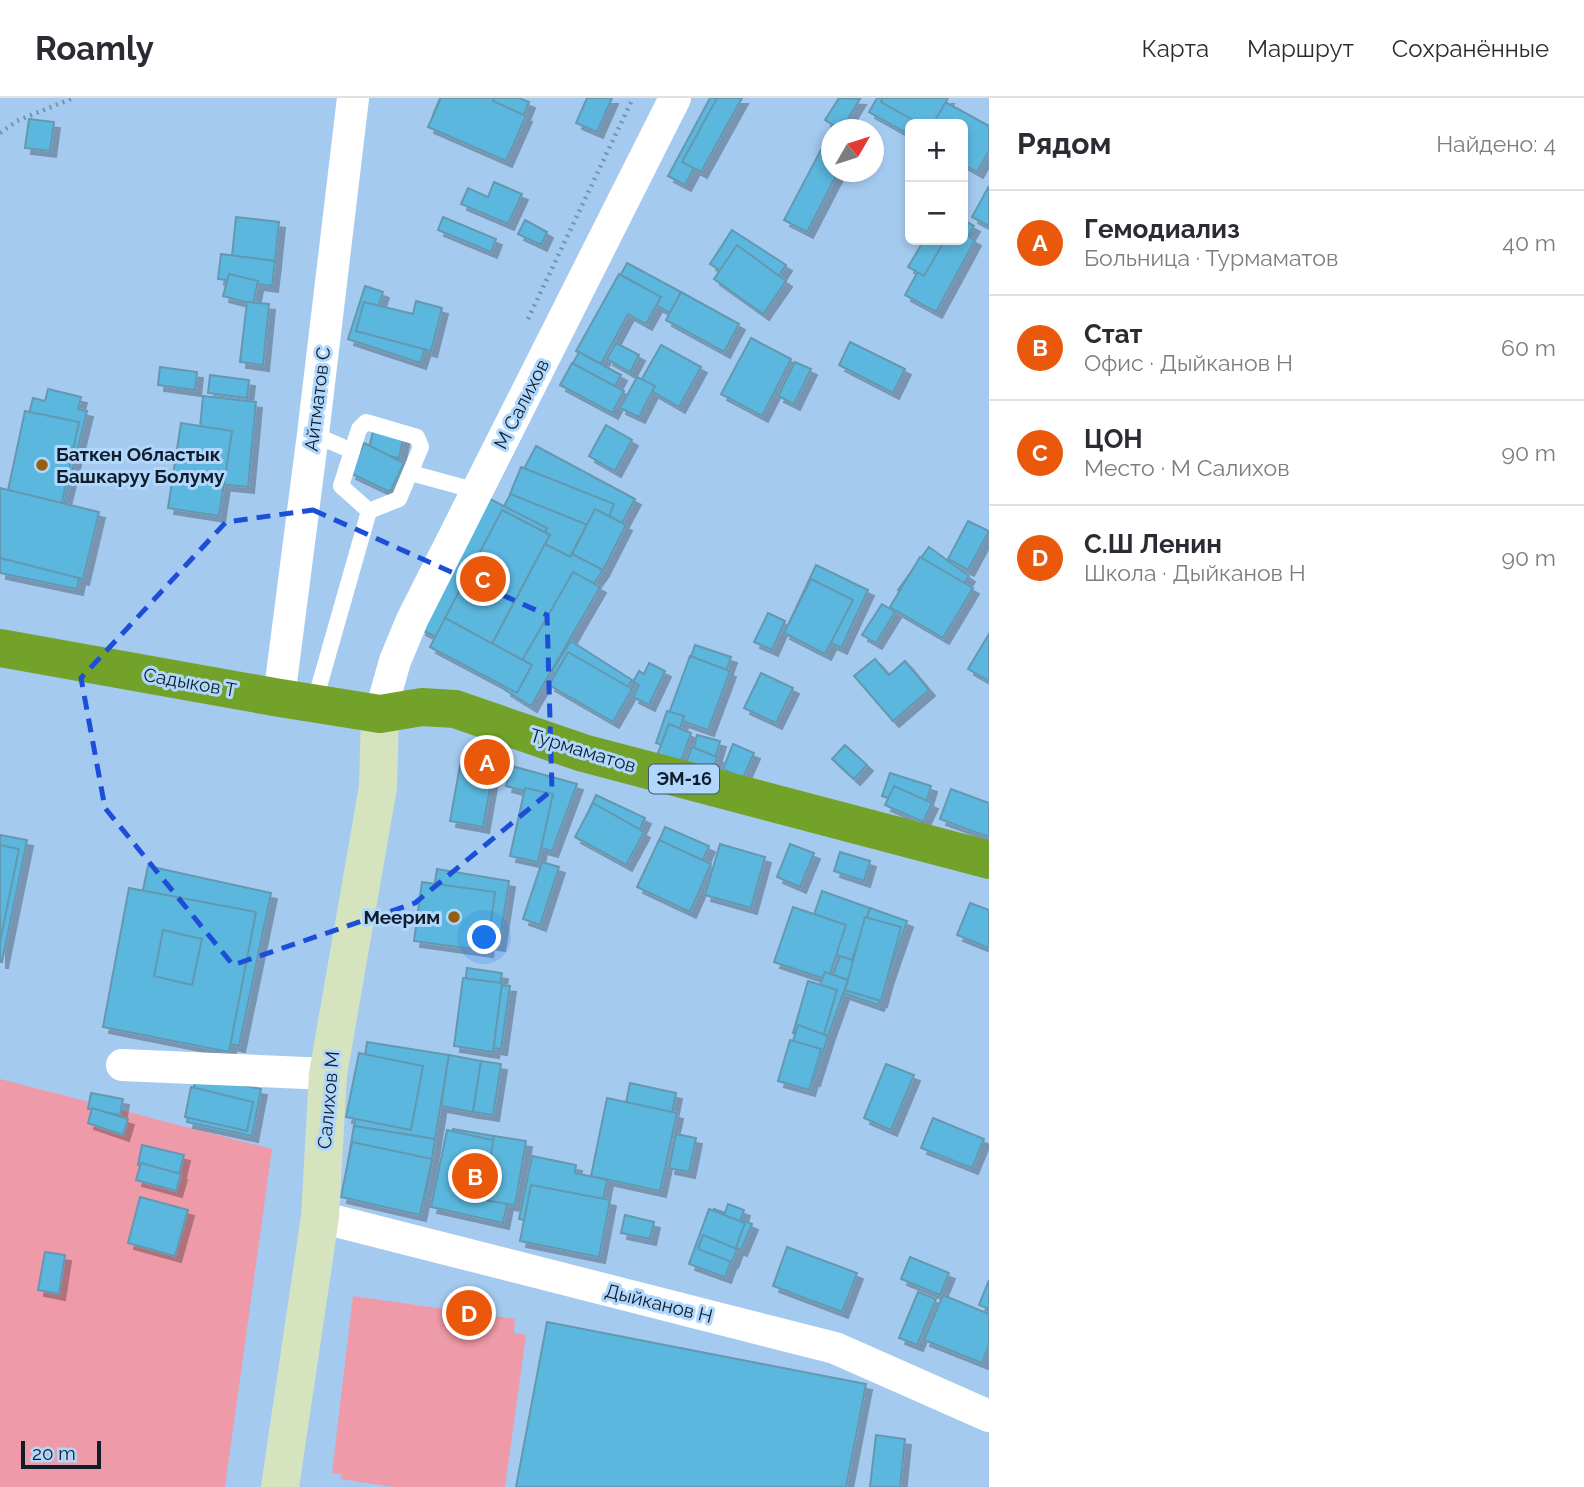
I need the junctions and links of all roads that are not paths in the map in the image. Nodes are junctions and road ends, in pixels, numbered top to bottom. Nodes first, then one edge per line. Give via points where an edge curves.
1 (353, 98) edge
2 (675, 98) edge
3 (313, 434) junction
4 (352, 451) junction
5 (411, 473) junction
6 (477, 491) junction
7 (369, 511) junction
8 (0, 648) edge
9 (274, 698) junction
10 (314, 704) junction
11 (380, 714) junction
12 (989, 860) edge
13 (122, 1065) dead end
14 (328, 1074) junction
15 (320, 1217) junction
16 (989, 1416) edge
17 (279, 1487) edge

1 - 3 street, Айтматов С
2 - 6 street, М Салихов
3 - 4 lane
3 - 9 street, Айтматов С via 281,682
4 - 5 lane via 366,422 417,437 421,447
4 - 7 lane via 341,486
5 - 6 lane
5 - 7 lane via 399,499
6 - 11 street, М Салихов via 394,661
7 - 10 lane
8 - 9 highway, Садыков Т / ЭМ-16
9 - 10 highway, Садыков Т / ЭМ-16
10 - 11 highway, Садыков Т / ЭМ-16
11 - 12 highway, Турмаматов / ЭМ-16 via 455,709 583,753
11 - 14 main road, Салихов М via 378,787
13 - 14 street
14 - 15 main road, Салихов М
15 - 16 street, Дыйканов Н via 835,1348
15 - 17 main road, Салихов М

